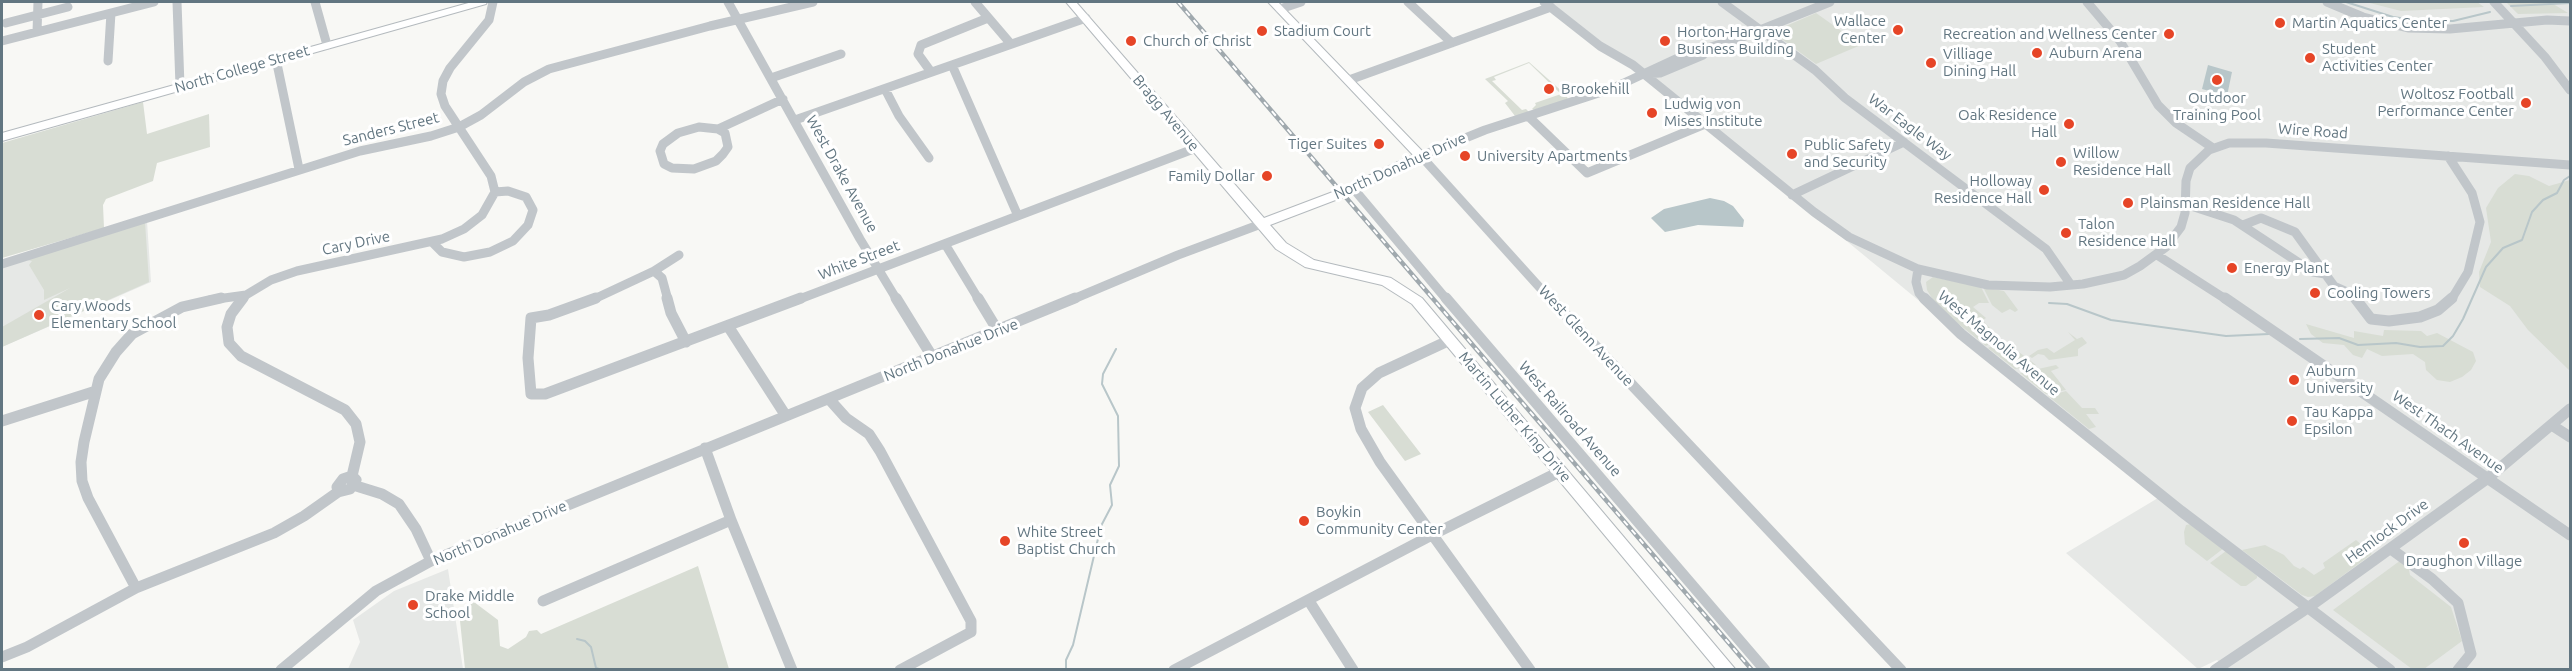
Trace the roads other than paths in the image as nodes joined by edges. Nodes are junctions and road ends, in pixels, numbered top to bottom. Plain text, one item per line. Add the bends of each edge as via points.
1 (38, 2) edge
2 (154, 2) edge
3 (177, 2) edge
4 (315, 2) edge
5 (482, 2) edge
6 (493, 2) edge
7 (728, 2) edge
8 (813, 2) edge
9 (975, 2) edge
10 (1071, 2) edge
11 (1301, 2) edge
12 (1408, 2) edge
13 (1722, 2) edge
14 (1830, 2) edge
15 (2087, 2) edge
16 (2327, 2) edge
17 (2494, 2) edge
18 (1548, 4) edge
19 (1276, 5) edge
20 (69, 7) dead end
21 (111, 12) junction
22 (1738, 14) junction
23 (38, 15) junction
24 (988, 18) junction
25 (1086, 18) junction
26 (738, 19) junction
27 (2571, 21) edge
28 (6, 23) dead end
29 (2516, 24) junction
30 (1761, 30) junction
31 (37, 32) junction
32 (1737, 40) junction
33 (2, 41) edge
34 (1010, 43) junction
35 (1452, 43) junction
36 (327, 45) junction
37 (841, 54) dead end
38 (276, 59) junction
39 (108, 61) dead end
40 (952, 64) junction
41 (931, 72) junction
42 (1644, 74) junction
43 (771, 78) junction
44 (1349, 80) junction
45 (180, 86) junction
46 (885, 89) junction
47 (2571, 90) edge
48 (783, 99) junction
49 (1528, 116) junction
50 (795, 120) junction
51 (1705, 124) junction
52 (459, 127) junction
53 (718, 129) junction
54 (2, 137) edge
55 (1904, 142) junction
56 (1196, 148) junction
57 (2213, 148) junction
58 (1421, 156) junction
59 (2448, 156) junction
60 (929, 158) dead end
61 (2571, 165) edge
62 (299, 170) junction
63 (1353, 188) junction
64 (495, 192) junction
65 (1792, 195) junction
66 (2186, 204) junction
67 (1018, 216) junction
68 (1261, 224) junction
69 (2243, 225) junction
70 (432, 242) junction
71 (945, 244) junction
72 (679, 255) dead end
73 (2157, 255) junction
74 (2, 264) edge
75 (1918, 268) junction
76 (879, 269) junction
77 (654, 270) junction
78 (2325, 273) junction
79 (2071, 285) junction
80 (246, 295) junction
81 (728, 326) junction
82 (998, 331) junction
83 (1450, 340) junction
84 (686, 342) junction
85 (933, 358) junction
86 (96, 391) junction
87 (829, 399) junction
88 (2571, 409) edge
89 (786, 416) junction
90 (2, 422) edge
91 (2553, 426) junction
92 (2571, 437) edge
93 (705, 448) junction
94 (1561, 471) junction
95 (2488, 478) junction
96 (353, 481) junction
97 (730, 520) junction
98 (1432, 535) junction
99 (2571, 536) edge
100 (2391, 549) junction
101 (431, 561) junction
102 (136, 588) junction
103 (543, 601) dead end
104 (1309, 601) junction
105 (2309, 607) junction
106 (2, 657) edge
107 (281, 669) edge
108 (792, 669) edge
109 (900, 669) edge
110 (1174, 669) edge
111 (1353, 669) edge
112 (1530, 669) edge
113 (1728, 669) edge
114 (1764, 669) edge
115 (1901, 669) edge
116 (2215, 669) edge
117 (2390, 669) edge
118 (2458, 669) edge

1 - 23 street
2 - 21 street
3 - 45 street
4 - 36 street
5 - 36 main road, North College Street
6 - 52 street via 489,20 443,81 441,94 445,106
7 - 26 street, West Drake Avenue
8 - 26 street, Sanders Street
9 - 24 street
10 - 25 main road, Bragg Avenue
11 - 19 street
12 - 35 street
13 - 22 street, War Eagle Way
14 - 30 street, North Donahue Drive
15 - 57 street via 2120,41 2158,105 2176,123
16 - 29 street via 2363,17 2408,28
17 - 29 street
18 - 35 street
18 - 42 street via 1600,46
19 - 44 main road, West Glenn Avenue
20 - 23 street
21 - 31 street
21 - 39 street
22 - 30 street, War Eagle Way
22 - 32 street via 1745,29
23 - 28 street
23 - 31 street
24 - 34 street
24 - 41 street via 921,45 918,54
25 - 34 street
25 - 56 main road, Bragg Avenue
26 - 43 street, West Drake Avenue
26 - 52 street, Sanders Street via 549,69
27 - 29 street
29 - 47 street
30 - 32 street, North Donahue Drive
30 - 55 street, War Eagle Way
31 - 33 street
32 - 42 street, North Donahue Drive via 1659,73
34 - 40 street
35 - 44 street
36 - 38 main road, North College Street
37 - 43 street
38 - 45 main road, North College Street
38 - 62 street
40 - 41 street
40 - 67 street
41 - 46 street
42 - 49 street, North Donahue Drive
42 - 51 street
43 - 48 street, West Drake Avenue
44 - 58 main road, West Glenn Avenue
45 - 54 main road, North College Street
46 - 50 street
46 - 60 street
48 - 50 street, West Drake Avenue
48 - 53 street
49 - 51 street via 1587,173
49 - 58 street, North Donahue Drive
50 - 76 street, West Drake Avenue
51 - 65 street
52 - 62 street, Sanders Street
52 - 64 street via 491,176
53 - 53 street via 699,127 678,133 663,144 660,158 672,168 682,170 716,161 728,147 725,134
55 - 65 street
55 - 79 street, War Eagle Way via 2046,249
56 - 67 street, White Street
56 - 68 main road, Bragg Avenue
57 - 59 street, Wire Road via 2254,142
57 - 66 street via 2190,168
58 - 63 main road, North Donahue Drive
58 - 115 street, West Glenn Avenue via 1592,344
59 - 61 street, Wire Road
59 - 78 street via 2472,193 2480,222 2468,272 2451,300 2420,317 2371,319 2352,294 2334,286
62 - 74 street, Sanders Street
63 - 68 main road, North Donahue Drive
63 - 114 street, West Railroad Avenue
64 - 70 street, Cary Drive via 490,204 473,222
64 - 70 street via 508,191 526,197 533,210 528,225 513,241 490,252 464,257 442,252
65 - 75 street via 1861,244
66 - 69 street
66 - 73 street via 2181,226
67 - 71 street, White Street
68 - 82 street, North Donahue Drive
68 - 83 main road, Martin Luther King Drive via 1299,259 1322,268 1372,276 1402,289
69 - 78 street via 2313,272
69 - 78 street via 2261,218 2295,232
70 - 80 street, Cary Drive via 297,271
71 - 76 street, White Street
71 - 82 street
72 - 77 street
73 - 79 street via 2124,275
73 - 95 street, West Thach Avenue via 2262,322
75 - 79 street via 1988,285
75 - 105 street, West Magnolia Avenue via 1919,293 1953,327 2181,511
76 - 81 street, White Street
76 - 85 street, West Drake Avenue
77 - 84 street via 662,278 671,313
77 - 84 street, White Street via 600,297 531,318 531,394 545,394
80 - 86 street via 191,304 132,334 116,352
80 - 96 street, Cary Drive via 231,314 228,343 241,356 345,410 357,424 360,442
81 - 84 street, White Street
81 - 89 street
82 - 85 street, North Donahue Drive
83 - 94 main road, Martin Luther King Drive
83 - 98 street via 1378,373 1362,388 1355,408 1361,429 1376,455
85 - 87 street, North Donahue Drive
86 - 90 street
86 - 102 street via 84,442 82,481
87 - 89 street, North Donahue Drive
87 - 109 street via 875,443 971,621 971,632
88 - 91 street, Hemlock Drive
89 - 93 street, North Donahue Drive
91 - 92 street
91 - 95 street, Hemlock Drive
93 - 97 street
93 - 101 street, North Donahue Drive
94 - 98 street
94 - 113 main road, Martin Luther King Drive
95 - 99 street, West Thach Avenue
95 - 100 street, Hemlock Drive
96 - 101 street via 399,504
96 - 102 street via 343,479 338,492 274,533
97 - 103 street
97 - 108 street
98 - 104 street
98 - 112 street
100 - 105 street, Hemlock Drive
100 - 118 street via 2458,603 2471,654
101 - 107 street, North Donahue Drive via 376,591
102 - 106 street
104 - 110 street
104 - 111 street
105 - 116 street, Hemlock Drive
105 - 117 street, West Magnolia Avenue

